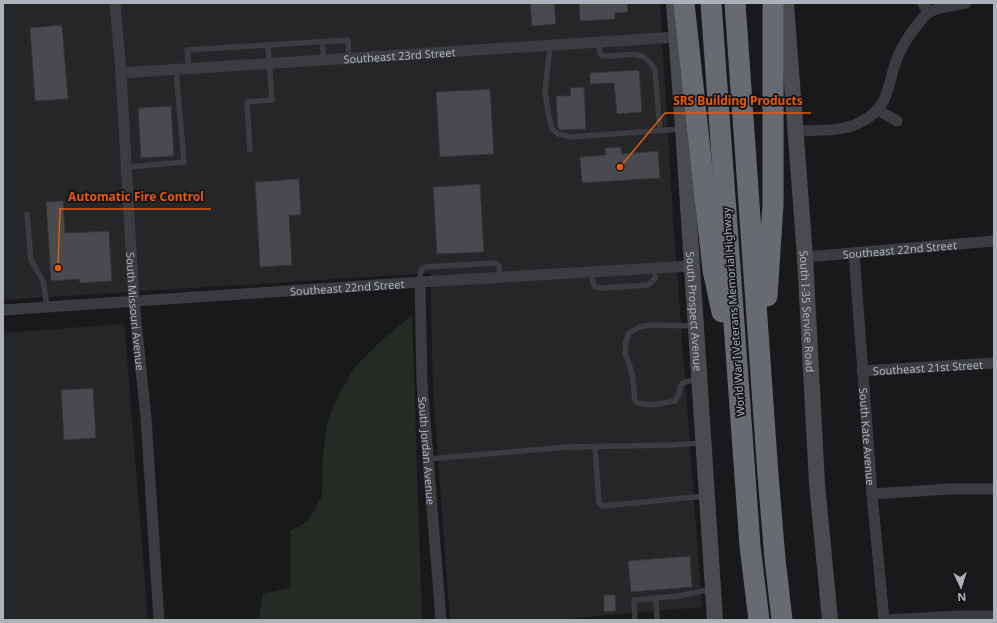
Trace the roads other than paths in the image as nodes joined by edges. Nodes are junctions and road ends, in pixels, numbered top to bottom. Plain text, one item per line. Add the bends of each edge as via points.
1 (115, 3) edge
2 (674, 3) edge
3 (684, 3) edge
4 (711, 3) edge
5 (735, 3) edge
6 (773, 3) edge
7 (786, 3) edge
8 (966, 3) edge
9 (925, 8) edge
10 (677, 38) junction
11 (322, 42) junction
12 (598, 42) junction
13 (268, 45) junction
14 (550, 46) junction
15 (349, 58) junction
16 (324, 60) junction
17 (270, 64) junction
18 (189, 69) junction
19 (176, 70) junction
20 (121, 73) junction
21 (878, 110) junction
22 (897, 122) dead end
23 (683, 128) junction
24 (660, 130) junction
25 (796, 131) junction
26 (250, 150) dead end
27 (127, 167) junction
28 (27, 214) dead end
29 (994, 241) edge
30 (854, 253) junction
31 (805, 257) junction
32 (692, 266) junction
33 (655, 268) junction
34 (592, 272) junction
35 (500, 277) junction
36 (420, 282) junction
37 (134, 302) junction
38 (47, 307) junction
39 (3, 310) edge
40 (696, 326) junction
41 (994, 363) edge
42 (862, 371) junction
43 (737, 377) junction
44 (762, 378) junction
45 (699, 380) junction
46 (704, 442) junction
47 (595, 446) junction
48 (428, 459) junction
49 (994, 489) edge
50 (872, 494) junction
51 (707, 496) junction
52 (713, 589) junction
53 (656, 598) junction
54 (994, 616) edge
55 (159, 620) edge
56 (441, 620) edge
57 (635, 620) edge
58 (657, 620) edge
59 (715, 620) edge
60 (759, 620) edge
61 (782, 620) edge
62 (830, 620) edge
63 (885, 620) edge

1 - 20 street, South Missouri Avenue
2 - 10 main road, South Prospect Avenue
3 - 43 highway via 713,270
4 - 43 highway, World War I Veterans Memorial Highway
5 - 44 highway
6 - 44 highway via 772,205
7 - 25 main road, South I-35 Service Road
8 - 9 street
9 - 21 street via 902,48 886,98
10 - 12 street, Southeast 23rd Street
10 - 23 main road, South Prospect Avenue
11 - 13 lane
11 - 15 lane via 348,40
11 - 16 lane
12 - 14 street, Southeast 23rd Street
12 - 24 lane via 603,56 637,55 646,58 652,64 655,71
13 - 17 lane
13 - 18 lane via 187,50
14 - 15 street, Southeast 23rd Street
14 - 24 lane via 546,90 548,113 552,129 558,134 571,137
15 - 16 street, Southeast 23rd Street
16 - 17 street, Southeast 23rd Street
17 - 18 street, Southeast 23rd Street
17 - 26 lane via 272,100 247,102
18 - 19 street, Southeast 23rd Street
19 - 20 street, Southeast 23rd Street
19 - 27 lane via 184,162
20 - 27 street, South Missouri Avenue
21 - 22 street
21 - 25 street via 858,124 842,129
23 - 24 lane
23 - 32 main road, South Prospect Avenue
25 - 31 main road, South I-35 Service Road
27 - 37 street, South Missouri Avenue
28 - 38 lane via 31,260 43,281
29 - 30 street, Southeast 22nd Street
30 - 31 street, Southeast 22nd Street
30 - 42 street, South Kate Avenue
31 - 62 main road, South I-35 Service Road via 817,484
32 - 33 street, Southeast 22nd Street
32 - 40 main road, South Prospect Avenue
33 - 34 street, Southeast 22nd Street
33 - 34 lane via 654,282 640,286 594,287
34 - 35 street, Southeast 22nd Street
35 - 36 street, Southeast 22nd Street
35 - 36 lane via 499,266 495,263 425,267 420,272
36 - 37 street, Southeast 22nd Street
36 - 48 street, South Jordan Avenue via 422,376
37 - 38 street, Southeast 22nd Street
37 - 55 street, South Missouri Avenue via 146,418
38 - 39 street, Southeast 22nd Street
40 - 45 main road, South Prospect Avenue
40 - 45 lane via 639,327 629,333 625,353 632,373 635,401 638,403 675,401 682,383
41 - 42 street, Southeast 21st Street
42 - 50 street, South Kate Avenue
43 - 60 highway, World War I Veterans Memorial Highway via 750,546
44 - 61 highway
45 - 46 main road, South Prospect Avenue
46 - 47 lane
46 - 51 main road, South Prospect Avenue
47 - 48 lane
47 - 51 lane via 599,502 603,506
48 - 56 street, South Jordan Avenue
49 - 50 street
50 - 63 street, South Kate Avenue
51 - 52 main road, South Prospect Avenue
52 - 53 lane
52 - 59 main road, South Prospect Avenue
53 - 57 lane via 634,600
53 - 58 lane
54 - 63 street

